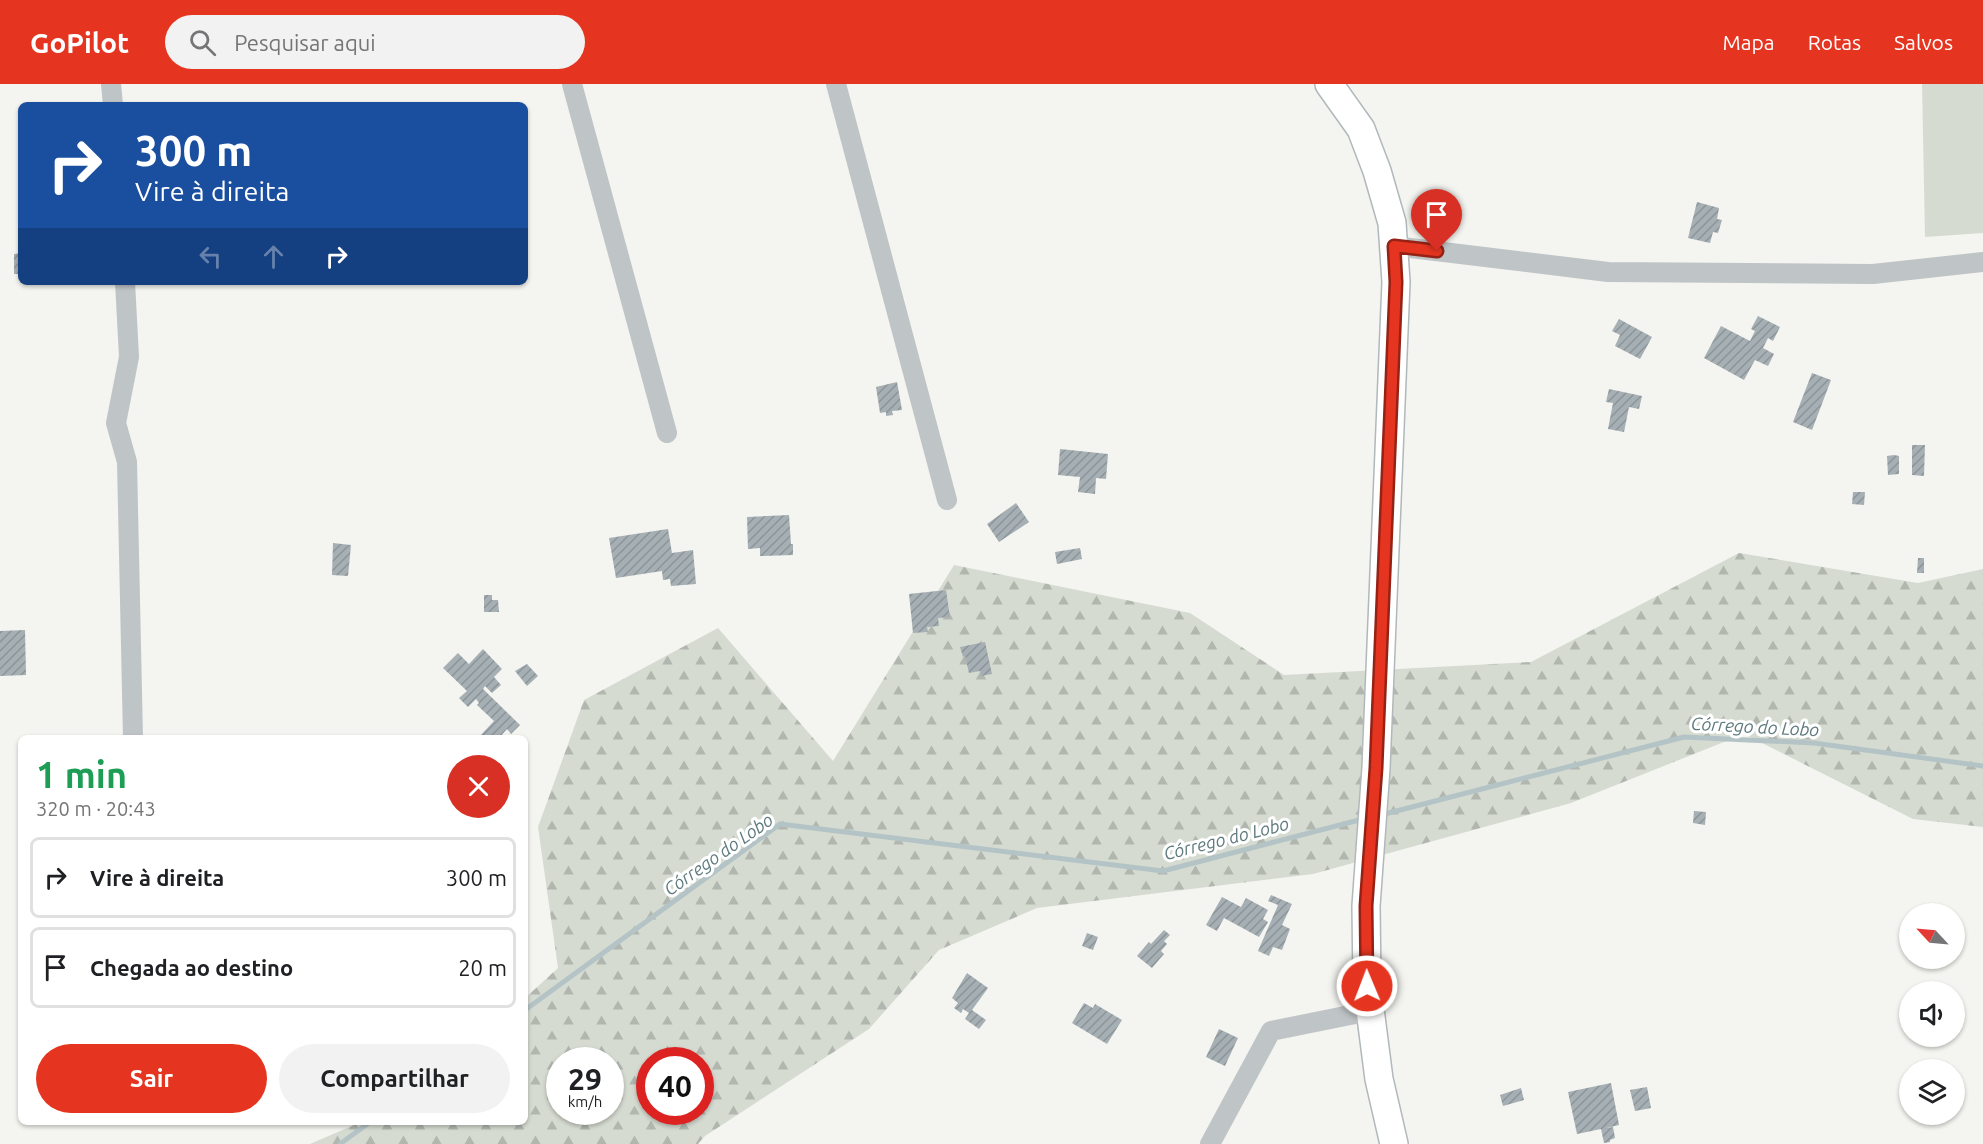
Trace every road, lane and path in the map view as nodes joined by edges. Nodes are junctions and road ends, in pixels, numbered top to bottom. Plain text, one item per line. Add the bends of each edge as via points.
1 (111, 84) edge
2 (572, 84) edge
3 (836, 84) edge
4 (1329, 84) edge
5 (113, 102) edge
6 (1394, 246) junction
7 (1983, 262) edge
8 (125, 285) edge
9 (666, 433) dead end
10 (947, 500) dead end
11 (133, 735) edge
12 (1370, 1011) junction
13 (1210, 1144) edge
14 (1394, 1144) edge

1 - 5 street
2 - 9 street
3 - 10 street
4 - 6 street via 1361,129 1392,223
6 - 7 street via 1608,272 1873,274
6 - 12 street via 1396,282 1377,744 1366,906
8 - 11 street via 129,357 116,423 127,462
12 - 13 street via 1270,1031
12 - 14 street via 1379,1079

